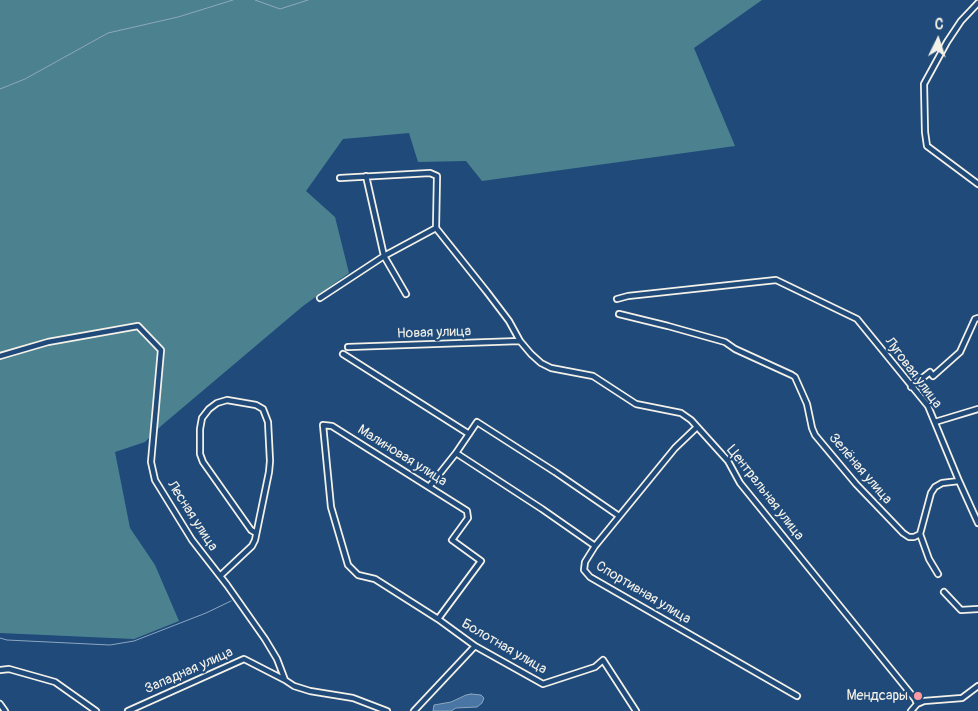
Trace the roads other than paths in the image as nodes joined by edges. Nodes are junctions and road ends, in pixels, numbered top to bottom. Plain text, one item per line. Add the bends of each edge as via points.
1 (978, 3) edge
2 (366, 176) junction
3 (340, 178) dead end
4 (978, 184) edge
5 (436, 228) junction
6 (384, 256) junction
7 (406, 294) dead end
8 (320, 298) dead end
9 (617, 299) dead end
10 (619, 314) dead end
11 (978, 318) edge
12 (520, 341) junction
13 (348, 347) dead end
14 (343, 354) dead end
15 (0, 356) edge
16 (911, 387) junction
17 (978, 409) edge
18 (935, 422) junction
19 (697, 427) junction
20 (469, 434) junction
21 (456, 454) junction
22 (958, 481) junction
23 (429, 487) junction
24 (619, 516) junction
25 (978, 522) edge
26 (256, 533) junction
27 (920, 534) junction
28 (595, 546) junction
29 (348, 565) joint
30 (938, 574) dead end
31 (220, 576) junction
32 (944, 592) dead end
33 (978, 610) edge
34 (438, 619) junction
35 (475, 646) junction
36 (0, 670) edge
37 (285, 680) junction
38 (978, 686) edge
39 (797, 696) dead end
40 (916, 701) junction
41 (0, 704) edge
42 (130, 710) edge
43 (5, 711) edge
44 (96, 711) edge
45 (387, 711) edge
46 (414, 711) edge
47 (636, 711) edge
48 (911, 711) edge

1 - 4 street via 947,42 924,84 924,132 927,146
2 - 3 street
2 - 5 street via 437,176
2 - 6 street
5 - 6 street
5 - 12 street via 509,321
6 - 7 street
6 - 8 street
9 - 16 street, Луговая улица via 776,280 857,319
10 - 27 street, Зелёная улица via 725,342 735,350 792,374 807,404 813,432 820,442 903,533 909,537
11 - 16 street via 960,352 933,376 930,372
12 - 13 street, Новая улица
12 - 19 street, Центральная улица via 541,363 551,368 593,376 636,404 681,413
14 - 20 street
15 - 31 street, Лесная улица via 48,342 138,326 161,350 151,462 155,480 192,540
16 - 18 street, Луговая улица via 928,406
17 - 18 street
18 - 22 street, Луговая улица
19 - 24 street, Спортивная улица via 675,448
19 - 40 street, Центральная улица via 728,461 740,483
20 - 21 street
20 - 24 street via 477,422
21 - 23 street
21 - 28 street
22 - 25 street, Луговая улица
22 - 27 street via 942,484 931,493
23 - 29 street, Малиновая улица via 332,426 323,425 331,506
23 - 34 street, Малиновая улица via 467,511 468,518 452,540 481,562
24 - 28 street, Спортивная улица
26 - 26 street via 270,461 266,415 256,405 227,400 217,403 202,418 200,454
26 - 31 street via 249,551
27 - 30 street
28 - 39 street, Спортивная улица via 584,567 590,577
29 - 34 street, Болотная улица via 358,575 375,579
31 - 37 street, Лесная улица via 265,639
32 - 33 street via 961,610
34 - 35 street, Болотная улица
35 - 46 street
35 - 47 street, Болотная улица via 543,684 595,667 603,660
36 - 44 street via 9,669 55,682
37 - 42 street, Западная улица via 244,659
37 - 45 street via 310,691 353,698
38 - 40 street via 962,698
40 - 48 street
41 - 43 street

